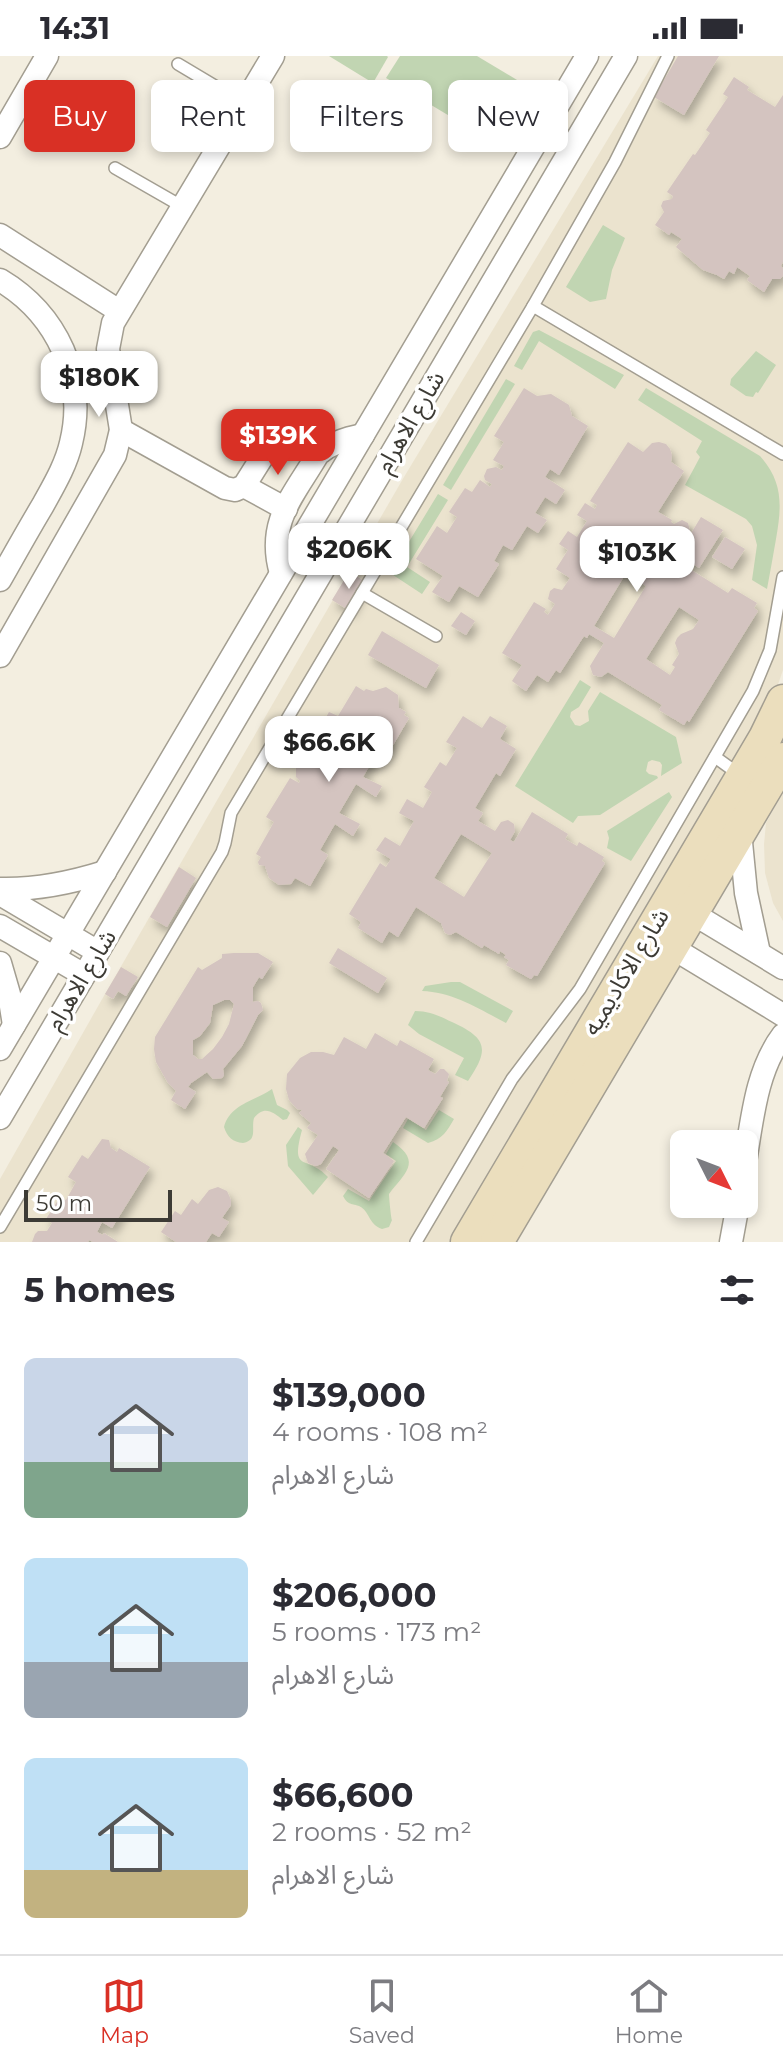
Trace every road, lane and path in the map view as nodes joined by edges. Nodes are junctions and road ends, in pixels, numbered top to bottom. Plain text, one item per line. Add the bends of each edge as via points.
1 (47, 56) edge
2 (273, 56) edge
3 (587, 56) edge
4 (626, 56) edge
5 (668, 56) edge
6 (178, 64) dead end
7 (205, 80) edge
8 (259, 80) edge
9 (0, 137) edge
10 (216, 152) edge
11 (115, 168) dead end
12 (183, 207) junction
13 (0, 235) edge
14 (0, 280) edge
15 (533, 306) junction
16 (119, 311) junction
17 (283, 424) dead end
18 (121, 430) junction
19 (363, 435) junction
20 (783, 454) edge
21 (244, 486) junction
22 (286, 509) junction
23 (281, 573) junction
24 (783, 577) edge
25 (0, 580) edge
26 (362, 593) junction
27 (436, 636) dead end
28 (0, 656) edge
29 (783, 701) edge
30 (715, 757) junction
31 (783, 759) edge
32 (742, 776) junction
33 (740, 832) junction
34 (105, 872) junction
35 (0, 892) edge
36 (692, 913) junction
37 (0, 926) edge
38 (68, 935) junction
39 (671, 947) junction
40 (98, 952) junction
41 (759, 953) junction
42 (54, 958) junction
43 (0, 963) edge
44 (783, 968) edge
45 (84, 975) junction
46 (783, 1015) edge
47 (14, 1025) junction
48 (783, 1035) edge
49 (0, 1049) edge
50 (582, 1073) junction
51 (0, 1118) edge
52 (751, 1130) edge
53 (735, 1218) edge
54 (0, 1227) edge
55 (416, 1242) edge
56 (467, 1242) edge
57 (497, 1242) edge
58 (731, 1242) edge

1 - 9 street
2 - 8 street
3 - 19 street, شارع الاهرام
4 - 40 street, شارع الاهرام
5 - 15 lane
6 - 7 lane
10 - 12 street
11 - 12 lane
12 - 16 street
13 - 16 street
14 - 25 street via 31,302 51,326 70,368 76,414 60,474
15 - 20 lane
15 - 26 lane
16 - 18 street via 108,349
17 - 21 street
18 - 21 street via 225,488
18 - 28 street via 109,467
19 - 22 street via 325,447
19 - 23 street, شارع الاهرام
21 - 22 street
22 - 23 street via 276,533
23 - 34 street, شارع الاهرام
24 - 30 lane via 765,665
26 - 27 lane
26 - 54 lane via 231,813 222,852
29 - 32 street, شارع الاكاديميه
30 - 32 lane
30 - 55 lane via 580,989 512,1079
31 - 33 street, شارع الاكاديميه
32 - 50 street, شارع الاكاديميه
33 - 36 street, شارع الاكاديميه
33 - 41 street
34 - 35 street via 48,887
34 - 38 street, شارع الاهرام
35 - 38 street
36 - 39 street, شارع الاكاديميه
36 - 41 street
37 - 42 street
38 - 40 street
38 - 42 street, شارع الاهرام
39 - 46 street
39 - 50 street, شارع الاكاديميه
40 - 45 street, شارع الاهرام
41 - 44 street
42 - 45 street
42 - 47 street, شارع الاهرام
43 - 47 street
45 - 51 street, شارع الاهرام
47 - 49 street, شارع الاهرام
48 - 52 street via 765,1064
50 - 56 street, شارع الاكاديميه
50 - 57 street, شارع الاكاديميه
53 - 58 street

